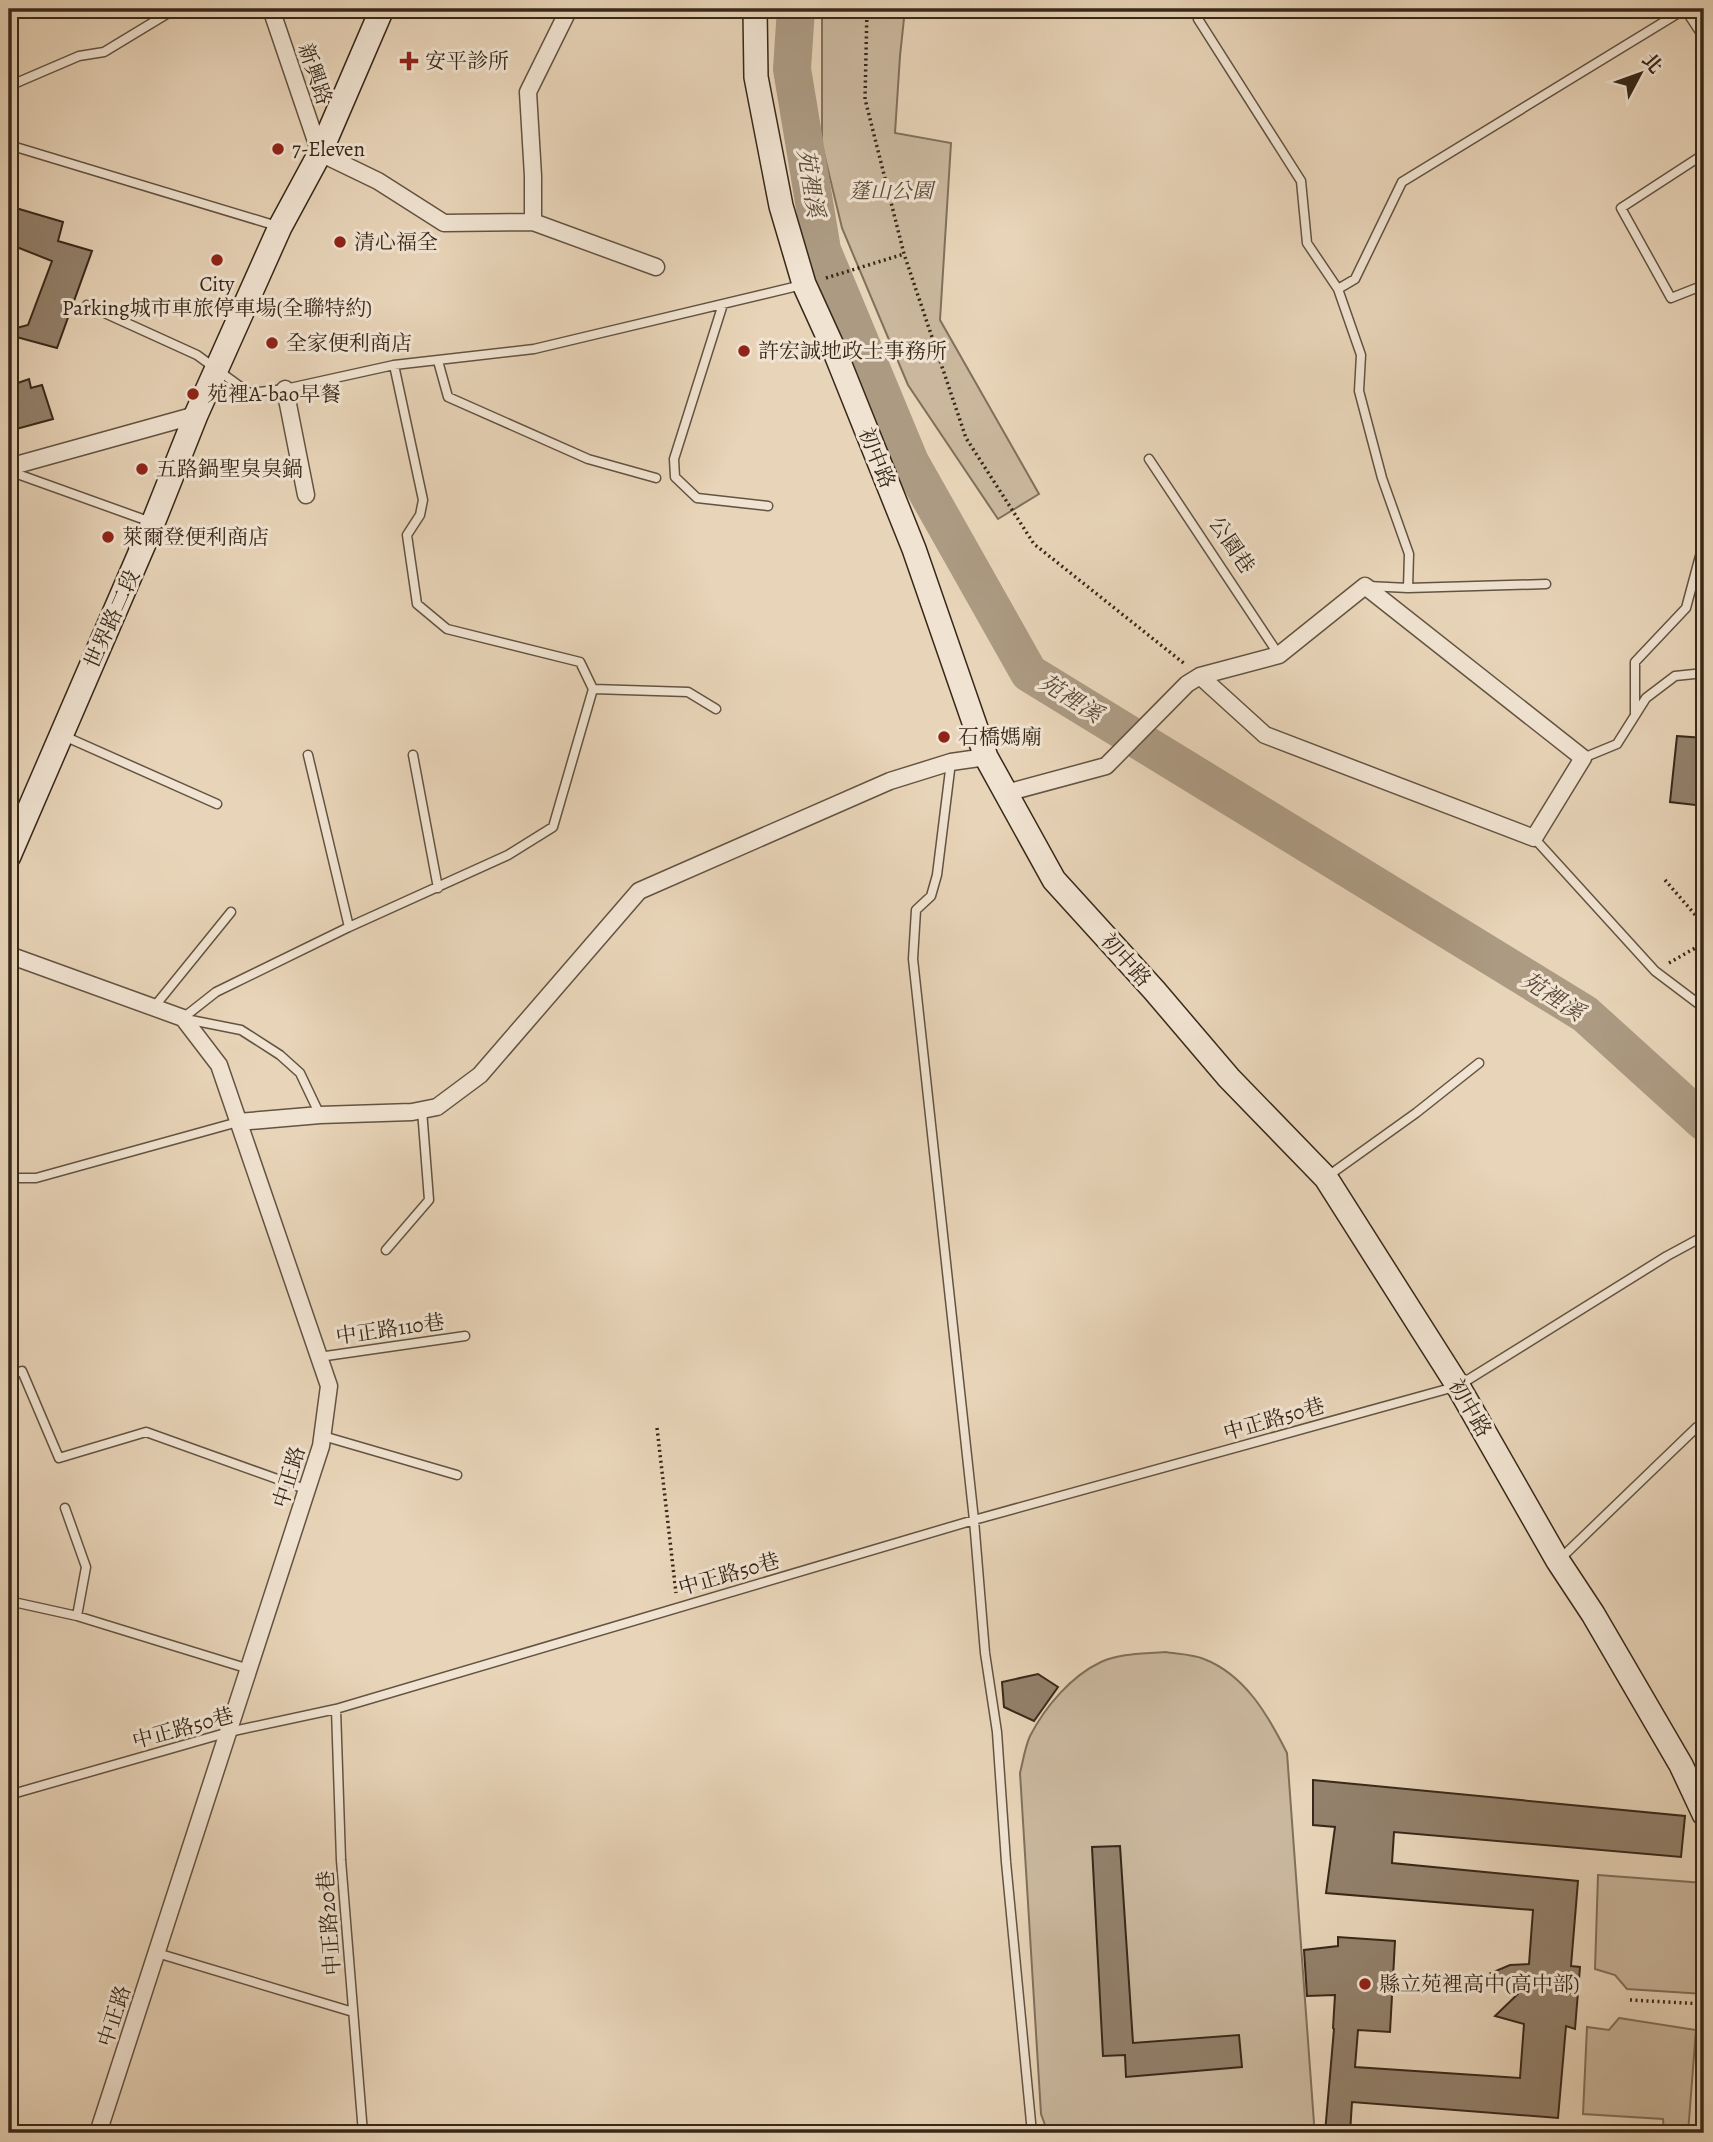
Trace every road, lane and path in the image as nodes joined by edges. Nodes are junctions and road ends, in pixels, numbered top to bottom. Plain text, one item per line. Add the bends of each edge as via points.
1 (175, 9) edge
2 (271, 9) edge
3 (382, 9) edge
4 (569, 9) edge
5 (755, 9) edge
6 (867, 9) edge
7 (1202, 9) edge
8 (1685, 9) edge
9 (1704, 38) edge
10 (9, 86) edge
11 (9, 145) edge
12 (320, 153) junction
13 (1704, 154) edge
14 (533, 222) junction
15 (280, 227) junction
16 (904, 254) junction
17 (656, 267) dead end
18 (804, 285) junction
19 (1704, 285) edge
20 (1338, 289) junction
21 (723, 304) junction
22 (87, 305) dead end
23 (439, 360) junction
24 (394, 365) junction
25 (218, 370) junction
26 (285, 389) junction
27 (196, 415) junction
28 (1149, 459) dead end
29 (9, 469) edge
30 (656, 478) dead end
31 (306, 495) dead end
32 (768, 506) dead end
33 (153, 523) junction
34 (1700, 556) dead end
35 (1546, 584) dead end
36 (1365, 586) junction
37 (1408, 588) junction
38 (1279, 655) junction
39 (1704, 673) edge
40 (1193, 680) junction
41 (593, 689) junction
42 (716, 709) dead end
43 (1635, 715) junction
44 (61, 735) junction
45 (308, 755) dead end
46 (413, 755) dead end
47 (986, 757) junction
48 (1583, 758) junction
49 (951, 762) junction
50 (1006, 793) junction
51 (217, 804) dead end
52 (1534, 838) junction
53 (11, 844) edge
54 (1665, 880) dead end
55 (438, 888) junction
56 (230, 912) dead end
57 (1704, 925) edge
58 (349, 927) junction
59 (1704, 943) edge
60 (9, 955) edge
61 (1655, 971) junction
62 (154, 1007) junction
63 (1704, 1008) edge
64 (183, 1018) junction
65 (1479, 1063) dead end
66 (422, 1110) junction
67 (320, 1115) junction
68 (238, 1122) junction
69 (9, 1178) edge
70 (1326, 1178) junction
71 (1704, 1236) edge
72 (386, 1250) dead end
73 (465, 1336) dead end
74 (319, 1357) junction
75 (9, 1375) edge
76 (1458, 1386) junction
77 (1697, 1427) dead end
78 (657, 1428) dead end
79 (323, 1436) junction
80 (457, 1475) dead end
81 (308, 1490) junction
82 (65, 1508) dead end
83 (974, 1520) junction
84 (1558, 1561) junction
85 (9, 1601) edge
86 (677, 1608) junction
87 (77, 1616) junction
88 (249, 1669) junction
89 (336, 1709) junction
90 (229, 1732) junction
91 (9, 1795) edge
92 (1704, 1814) edge
93 (157, 1953) junction
94 (1630, 2000) dead end
95 (1704, 2004) edge
96 (353, 2012) junction
97 (98, 2133) edge
98 (363, 2133) edge
99 (1032, 2133) edge

1 - 10 lane via 104,52 79,56
2 - 12 street, 新興路
3 - 12 street, 世界路二段
4 - 14 street via 528,92
5 - 18 street, 初中路 via 756,77 781,206
6 - 16 path via 865,99
7 - 20 lane via 1198,19 1301,181 1307,243
8 - 9 lane
8 - 20 lane via 1402,182 1355,279
11 - 15 lane
12 - 14 street via 379,181 444,223
12 - 15 street, 世界路二段
13 - 19 lane via 1621,208 1671,298
14 - 17 street
15 - 25 street, 世界路二段
16 - 18 path
16 - 40 path via 966,438 1034,544
18 - 21 lane
18 - 47 street, 初中路 via 914,549
20 - 37 lane via 1361,355 1359,391 1382,478 1409,554
21 - 23 lane via 534,349
21 - 32 lane via 674,459 675,477 697,498
22 - 25 lane via 197,355
23 - 24 lane
23 - 30 lane via 448,397 588,459
24 - 26 lane
24 - 41 lane via 423,500 420,515 407,535 417,604 447,629 580,662
25 - 26 lane via 248,393
25 - 27 street, 世界路二段
26 - 31 street
27 - 29 street
27 - 33 street, 世界路二段
28 - 38 lane, 公園巷
29 - 33 lane
33 - 44 street, 世界路二段
34 - 43 lane via 1686,608 1635,662
35 - 37 lane
36 - 37 lane
36 - 38 street
36 - 48 street
38 - 40 street
39 - 43 lane via 1675,676 1646,698
40 - 50 street via 1106,766
40 - 52 street via 1265,735
41 - 42 lane via 688,692
41 - 55 lane via 553,827 508,855
43 - 48 lane via 1617,744
44 - 51 lane
44 - 53 street, 世界路二段
45 - 58 lane
46 - 55 lane
47 - 49 street
47 - 50 street, 初中路
48 - 52 street
49 - 66 street via 890,780 639,891 480,1075 437,1107
49 - 83 lane via 937,875 931,896 916,910 913,958
50 - 70 street, 初中路 via 1054,880 1228,1078
52 - 61 lane
54 - 57 path
55 - 58 lane
56 - 62 lane
58 - 64 lane via 216,992
59 - 61 path
60 - 62 street
61 - 63 lane
62 - 64 street
64 - 67 lane via 241,1030 280,1055 300,1073
64 - 68 street, 中正路 via 219,1065
65 - 70 lane
66 - 67 street
66 - 72 lane via 429,1200
67 - 68 street
68 - 69 lane via 36,1178
68 - 74 street, 中正路
70 - 76 street, 初中路
71 - 76 lane, 中正路50巷
73 - 74 lane, 中正路110巷
74 - 79 street, 中正路 via 329,1386
75 - 81 lane via 22,1371 59,1458 146,1432
76 - 83 lane, 中正路50巷
76 - 84 street, 初中路
77 - 84 lane
78 - 86 path
79 - 80 lane
79 - 81 street, 中正路
81 - 88 street, 中正路
82 - 87 lane via 86,1567
83 - 86 lane, 中正路50巷
83 - 99 lane
84 - 92 street, 初中路 via 1681,1765
85 - 87 lane
86 - 89 lane, 中正路50巷
87 - 88 lane
88 - 90 street, 中正路
89 - 90 lane, 中正路50巷
89 - 96 lane, 中正路20巷
90 - 91 lane, 中正路50巷
90 - 93 street, 中正路
93 - 96 lane
93 - 97 street, 中正路
94 - 95 path
96 - 98 lane, 中正路20巷

